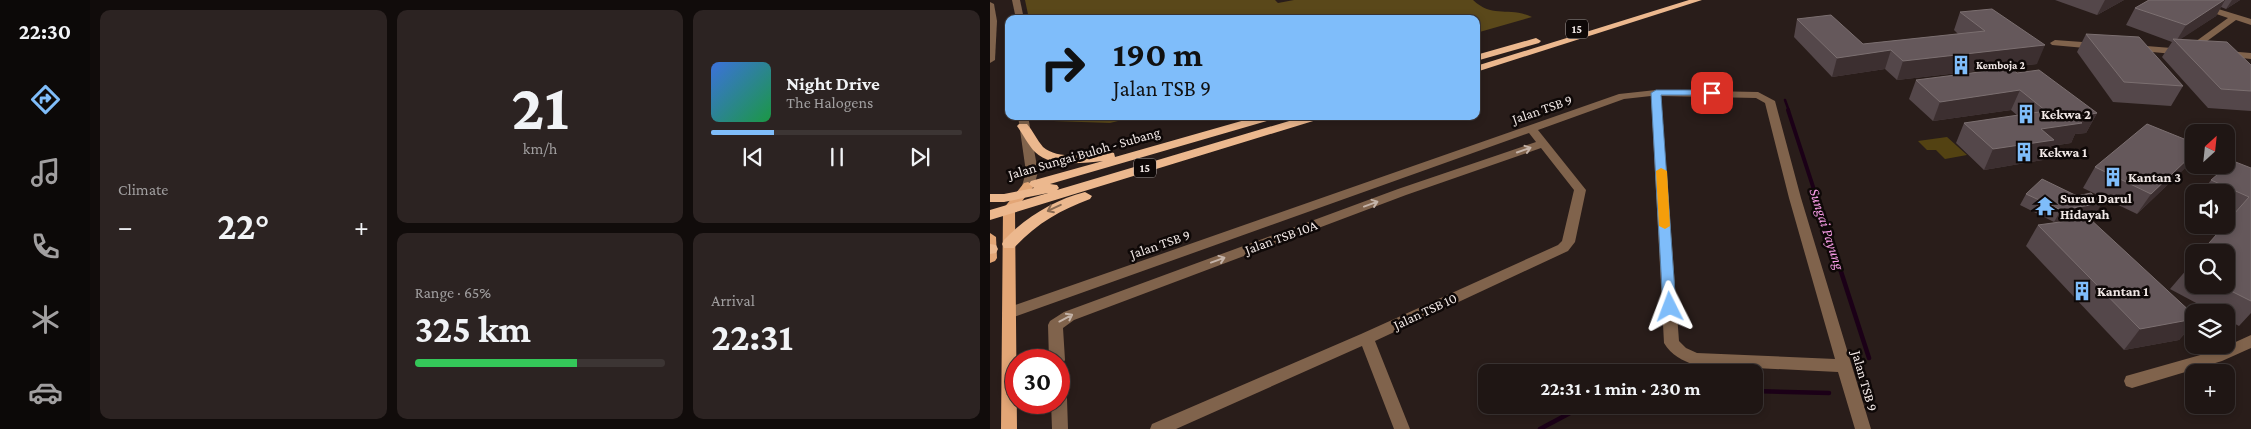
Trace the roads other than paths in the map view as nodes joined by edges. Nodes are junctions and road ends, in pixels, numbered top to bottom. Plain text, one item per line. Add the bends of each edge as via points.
1 (1016, 0) edge
2 (1678, 0) edge
3 (1698, 0) edge
4 (2180, 0) edge
5 (990, 4) edge
6 (1019, 15) edge
7 (2234, 17) junction
8 (2251, 22) edge
9 (2055, 43) dead end
10 (1547, 47) junction
11 (2205, 53) junction
12 (2251, 56) edge
13 (1480, 57) edge
14 (990, 60) edge
15 (1480, 64) edge
16 (1480, 68) edge
17 (1656, 93) junction
18 (1259, 120) edge
19 (1282, 120) edge
20 (1305, 120) edge
21 (1023, 121) edge
22 (1281, 127) junction
23 (1531, 128) junction
24 (1544, 143) junction
25 (1170, 146) junction
26 (1025, 190) junction
27 (990, 197) edge
28 (990, 208) edge
29 (1009, 209) junction
30 (990, 215) edge
31 (1009, 244) junction
32 (1009, 313) junction
33 (1366, 338) junction
34 (2251, 341) edge
35 (1056, 349) edge
36 (1845, 366) junction
37 (2132, 381) dead end
38 (1060, 414) edge
39 (1009, 429) edge
40 (1060, 429) edge
41 (1158, 429) edge
42 (1402, 429) edge
43 (1863, 429) edge

1 - 6 street
2 - 13 highway, 15
3 - 10 highway, 15
4 - 7 street
5 - 14 street via 993,21
7 - 8 street
7 - 11 street via 2198,44
9 - 11 street
10 - 15 highway
10 - 16 highway, 15
11 - 12 street
17 - 23 street, Jalan TSB 9 via 1624,96
17 - 36 street, Jalan TSB 9 via 1758,94 1770,101
17 - 36 street via 1672,343 1695,359
18 - 25 highway, Jalan Sungai Buloh - Subang / 15
19 - 26 highway via 1050,189
20 - 22 highway, 15
21 - 25 highway via 1041,152 1052,156 1104,157
21 - 26 street via 1032,172
22 - 29 highway, 15
22 -> 31 highway via 1266,136 1072,200 1023,228
23 - 24 street, Jalan TSB 10
23 - 32 street, Jalan TSB 9
24 - 33 street, Jalan TSB 10 via 1580,190 1564,248
35 -> 24 street, Jalan TSB 10A via 1055,325 1069,316 1402,192
25 - 26 highway, Jalan Sungai Buloh - Subang / 15
26 - 27 highway
26 - 29 main road
28 - 29 highway
29 - 30 highway, 15
29 - 31 main road
31 - 32 main road
32 - 39 main road
33 - 41 street, Jalan TSB 10
33 - 42 street
34 - 37 street via 2222,355
36 - 43 street, Jalan TSB 9
38 - 40 street

